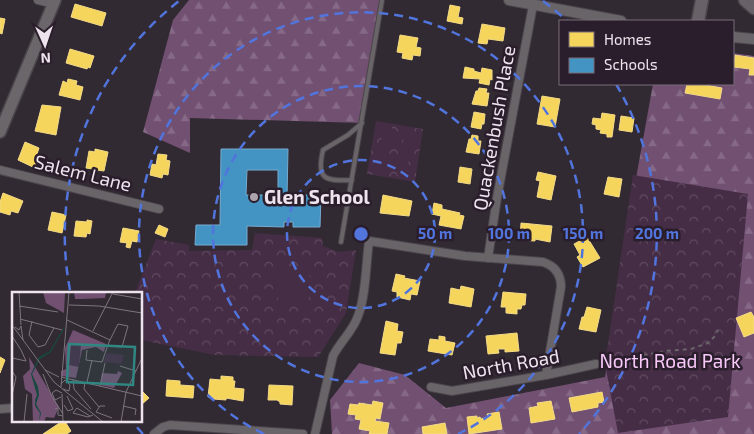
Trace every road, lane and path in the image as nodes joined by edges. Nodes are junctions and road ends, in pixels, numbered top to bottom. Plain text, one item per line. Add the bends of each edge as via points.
1 (38, 0) edge
2 (382, 0) edge
3 (509, 0) edge
4 (702, 0) edge
5 (745, 0) edge
6 (54, 2) edge
7 (552, 4) edge
8 (533, 5) junction
9 (754, 8) edge
10 (617, 20) edge
11 (698, 20) edge
12 (734, 37) edge
13 (754, 39) edge
14 (362, 123) junction
15 (0, 132) edge
16 (0, 170) edge
17 (352, 180) junction
18 (159, 208) dead end
19 (342, 242) dead end
20 (488, 258) junction
21 (718, 330) dead end
22 (596, 364) joint
23 (546, 375) junction
24 (431, 387) dead end
25 (154, 434) edge
26 (303, 434) edge
27 (315, 434) edge

1 - 6 street
2 - 14 lane
3 - 8 street
4 - 11 highway
5 - 9 highway
6 - 15 main road
7 - 8 street
7 - 10 street
8 - 20 street, Quackenbush Place
12 - 13 street
14 - 17 lane
14 - 17 lane via 323,150 320,160 320,171 325,178 335,182
16 - 18 street, Salem Lane
17 - 19 lane
20 - 23 street via 543,262 550,264 559,275 561,287
20 - 27 street via 369,241 360,311 354,326 333,356
21 - 22 path via 708,343 692,349
22 - 23 street, North Road
23 - 24 street, North Road via 452,391
25 - 26 street via 170,426

